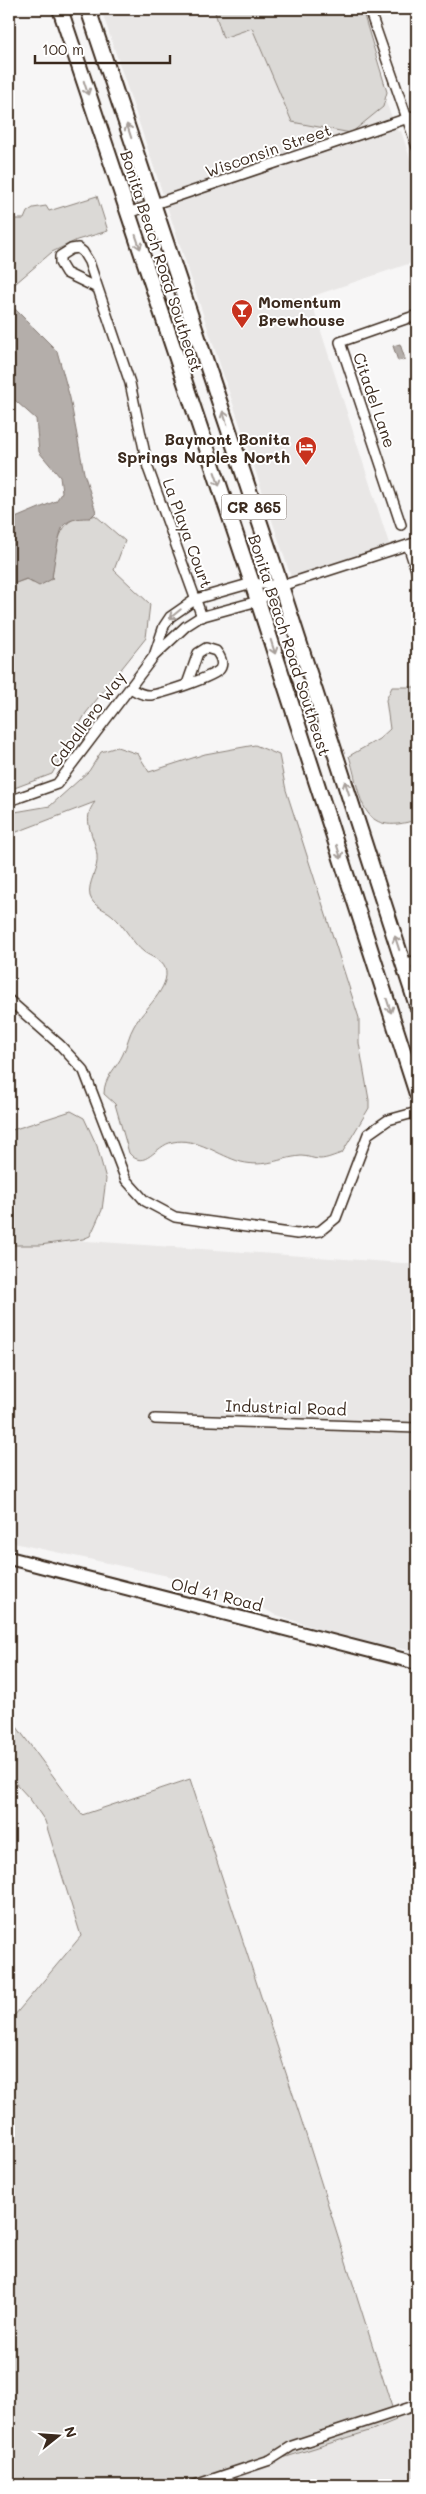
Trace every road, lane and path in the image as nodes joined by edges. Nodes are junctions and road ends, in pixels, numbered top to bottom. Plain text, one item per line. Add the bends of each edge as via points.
1 (60, 9) edge
2 (88, 9) edge
3 (369, 9) edge
4 (417, 115) edge
5 (407, 119) junction
6 (417, 147) edge
7 (153, 204) junction
8 (128, 213) junction
9 (97, 288) junction
10 (417, 315) edge
11 (401, 524) dead end
12 (413, 543) edge
13 (417, 573) edge
14 (252, 583) junction
15 (281, 586) junction
16 (196, 599) junction
17 (258, 601) junction
18 (202, 616) junction
19 (154, 656) junction
20 (186, 684) junction
21 (130, 688) junction
22 (9, 802) edge
23 (411, 962) edge
24 (9, 1000) edge
25 (417, 1006) edge
26 (417, 1094) edge
27 (417, 1112) edge
28 (155, 1419) dead end
29 (417, 1428) edge
30 (9, 1558) edge
31 (417, 1663) edge
32 (417, 2405) edge
33 (195, 2485) edge

1 -> 8 main road, Bonita Beach Road Southeast / CR 865
7 -> 2 main road, Bonita Beach Road Southeast / CR 865
3 - 5 street
4 - 5 street, Wisconsin Street
5 - 6 street
5 - 7 street, Wisconsin Street
7 - 8 street, Wisconsin Street
15 -> 7 main road, Bonita Beach Road Southeast / CR 865
8 -> 14 main road, Bonita Beach Road Southeast / CR 865
9 - 9 street, La Playa Court via 83,252 78,248 71,249 60,256 62,269
9 - 16 street, La Playa Court via 130,383 143,451
10 - 11 street, Citadel Lane via 340,342
12 - 13 street
12 - 15 street
14 - 15 street, Caballero Way
14 - 16 street, Caballero Way
14 - 17 main road, Bonita Beach Road Southeast / CR 865
15 - 17 street, Caballero Way
23 -> 15 main road, Bonita Beach Road Southeast / CR 865
16 - 18 street, La Playa Court
16 -> 19 street, Caballero Way via 170,617 160,634
17 - 18 street, Caballero Way
17 -> 26 main road, Bonita Beach Road Southeast / CR 865
18 - 19 street, Caballero Way via 186,626
19 - 21 street, Caballero Way
20 - 20 street via 215,674 220,669 222,663 216,651 206,648 198,653
20 - 21 street via 146,696
21 - 22 street, Caballero Way via 57,784
23 - 25 main road, Bonita Beach Road Southeast / CR 865
24 - 27 street via 84,1071 126,1180 145,1201 175,1217 297,1234 320,1231 336,1218 368,1134 388,1120
28 - 29 street, Industrial Road
30 - 31 street, Old 41 Road
32 - 33 street via 292,2446 270,2460

